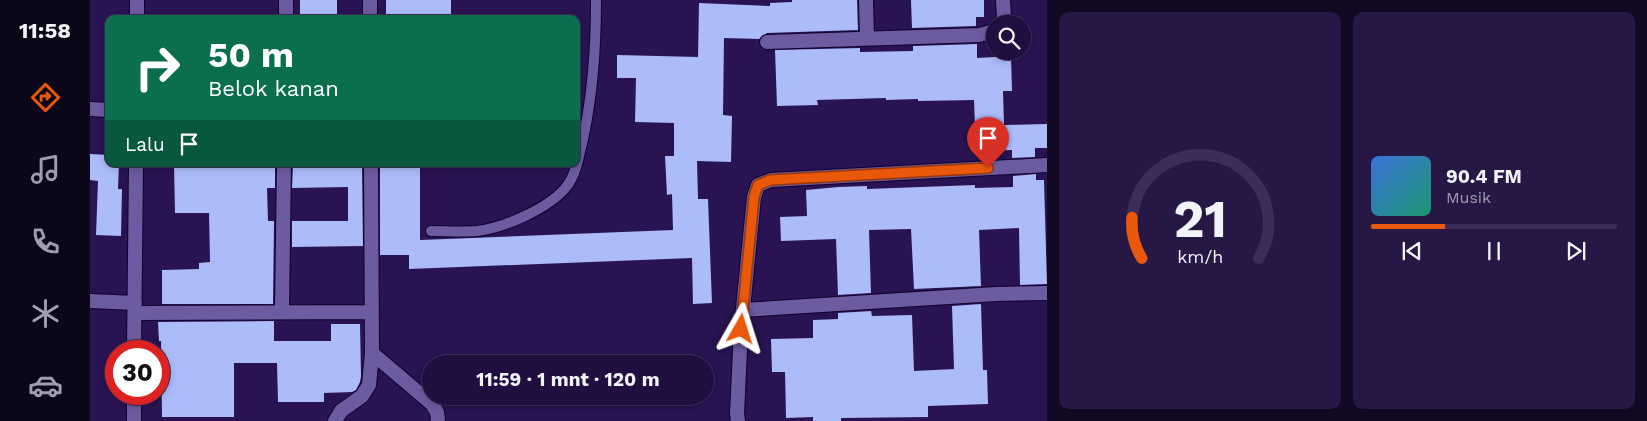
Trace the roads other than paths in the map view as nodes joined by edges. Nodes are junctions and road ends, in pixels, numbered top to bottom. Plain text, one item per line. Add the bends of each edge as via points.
1 (137, 0) edge
2 (286, 0) edge
3 (370, 0) edge
4 (596, 0) edge
5 (866, 0) edge
6 (1003, 0) edge
7 (137, 15) edge
8 (286, 15) edge
9 (370, 15) edge
10 (1004, 15) edge
11 (986, 33) edge
12 (867, 38) junction
13 (767, 42) dead end
14 (90, 109) edge
15 (105, 110) edge
16 (580, 150) edge
17 (1047, 165) edge
18 (136, 167) edge
19 (284, 167) edge
20 (371, 167) edge
21 (576, 167) edge
22 (431, 231) dead end
23 (1047, 293) edge
24 (90, 301) edge
25 (135, 308) junction
26 (744, 310) junction
27 (282, 312) junction
28 (372, 312) junction
29 (134, 340) edge
30 (372, 352) junction
31 (134, 405) edge
32 (134, 421) edge
33 (335, 421) edge
34 (438, 421) edge
35 (738, 421) edge

1 - 7 street
2 - 8 street
3 - 9 street
4 - 16 lane via 594,67
5 - 12 street
6 - 10 street
11 - 12 street
12 - 13 street
14 - 15 street
17 - 26 street via 764,182 758,185 754,197
18 - 25 street
19 - 27 street
20 - 28 street
21 - 22 lane via 566,187 533,212 477,231
23 - 26 street
24 - 25 street
25 - 27 street
25 - 29 street
26 - 35 street
27 - 28 street
28 - 30 street
30 - 33 street via 369,385 362,396 341,411
30 - 34 street via 432,404
31 - 32 street

